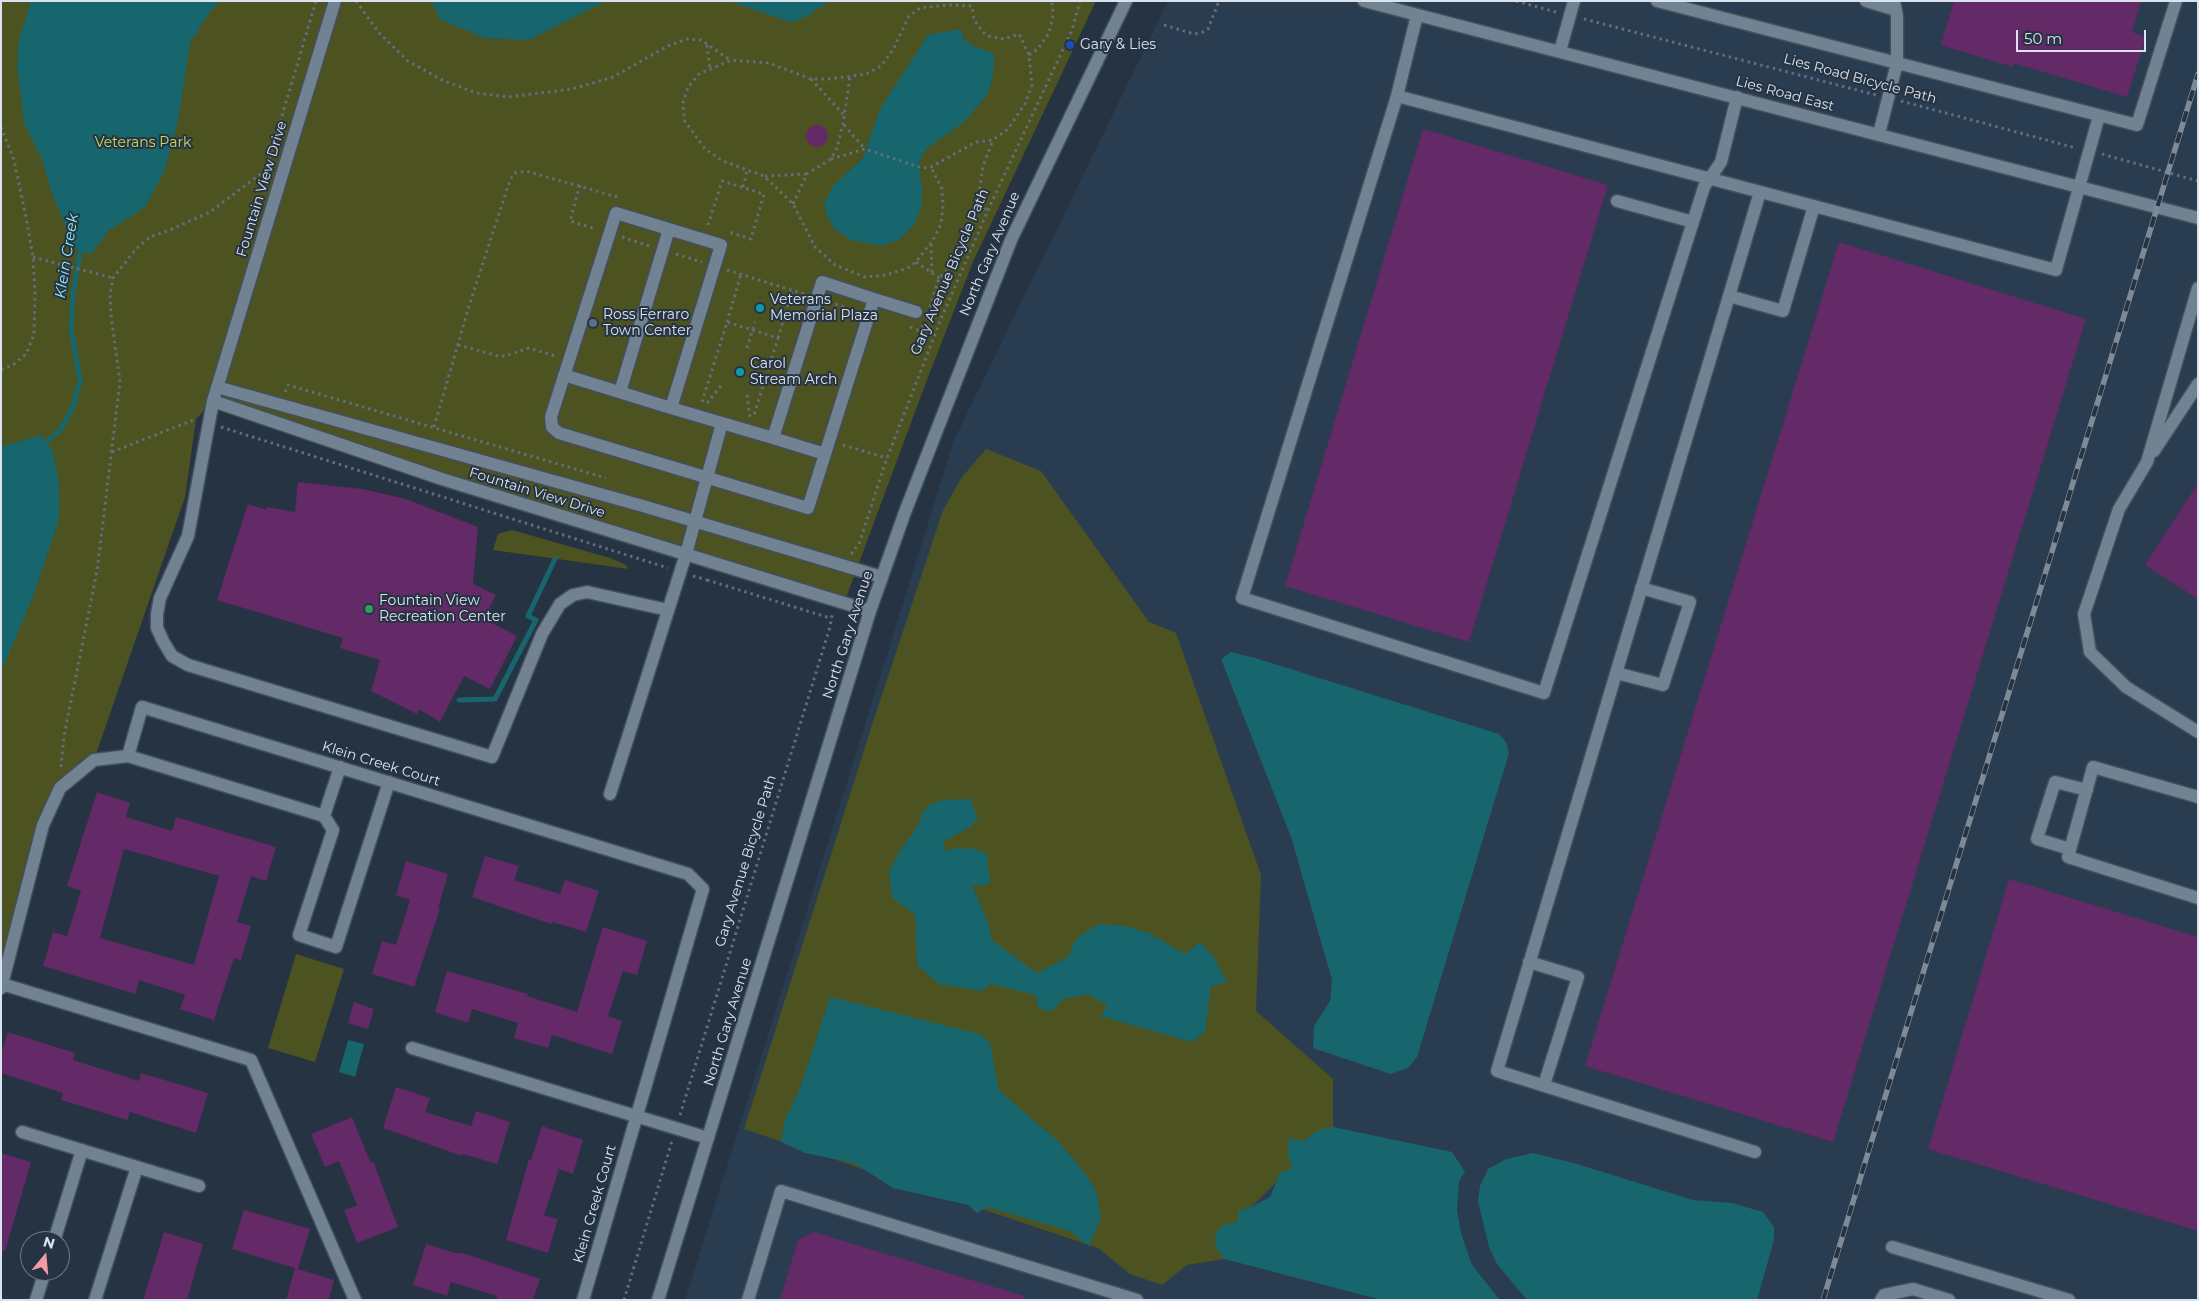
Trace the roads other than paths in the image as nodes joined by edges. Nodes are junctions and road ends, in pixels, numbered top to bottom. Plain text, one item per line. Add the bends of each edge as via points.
1 (335, 1) edge
2 (1126, 1) edge
3 (1364, 1) edge
4 (1574, 1) edge
5 (1657, 1) edge
6 (1866, 1) edge
7 (2176, 1) edge
8 (1895, 6) edge
9 (1417, 15) junction
10 (1560, 51) junction
11 (1897, 63) junction
12 (1397, 96) junction
13 (1738, 97) junction
14 (2099, 116) junction
15 (1879, 134) junction
16 (1709, 178) junction
17 (2079, 186) junction
18 (1760, 192) junction
19 (1617, 201) dead end
20 (1814, 206) junction
21 (2198, 218) edge
22 (1693, 222) junction
23 (669, 229) junction
24 (2197, 295) edge
25 (1729, 296) junction
26 (874, 299) junction
27 (922, 313) road end
28 (564, 376) junction
29 (2198, 384) edge
30 (217, 386) junction
31 (620, 392) junction
32 (213, 401) junction
33 (671, 408) junction
34 (722, 423) junction
35 (773, 438) junction
36 (825, 454) junction
37 (2147, 462) junction
38 (706, 478) junction
39 (696, 522) junction
40 (686, 554) junction
41 (882, 577) junction
42 (1642, 588) junction
43 (668, 610) junction
44 (870, 611) junction
45 (1616, 673) junction
46 (2198, 732) edge
47 (128, 756) junction
48 (340, 767) junction
49 (389, 782) junction
50 (2087, 790) junction
51 (610, 794) dead end
52 (2198, 797) edge
53 (324, 816) junction
54 (2070, 849) junction
55 (2198, 898) edge
56 (1529, 962) junction
57 (2, 986) edge
58 (412, 1048) dead end
59 (1544, 1086) junction
60 (637, 1116) junction
61 (22, 1132) dead end
62 (708, 1138) junction
63 (82, 1150) junction
64 (1755, 1152) dead end
65 (136, 1167) junction
66 (199, 1186) dead end
67 (57, 1231) edge
68 (1892, 1247) dead end
69 (42, 1281) edge
70 (36, 1300) edge
71 (95, 1300) edge
72 (355, 1300) edge
73 (583, 1300) edge
74 (658, 1300) edge
75 (748, 1300) edge
76 (1137, 1300) edge
77 (1881, 1300) edge
78 (1949, 1300) edge
79 (2069, 1300) edge

1 - 30 street, Fountain View Drive
2 - 41 street, North Gary Avenue via 1011,240 935,431
3 - 9 street, Lies Road East
4 - 10 street
5 - 11 street
6 - 8 street
7 - 14 street via 2137,125
8 - 11 street
9 - 10 street, Lies Road East
9 - 12 street
10 - 13 street, Lies Road East
11 - 14 street
11 - 15 street
12 - 16 street
12 - 22 street via 1242,598 1544,693
13 - 15 street, Lies Road East
13 - 16 street via 1721,162
14 - 17 street
15 - 17 street, Lies Road East
16 - 18 street
16 - 22 street
17 - 20 street via 2056,270
17 - 21 street, Lies Road East
18 - 20 street
18 - 25 street
19 - 22 street
20 - 25 street via 1783,311
23 - 28 street via 616,213
23 - 31 street
23 - 33 street via 721,245
24 - 37 street
25 - 42 street
26 - 27 street
26 - 35 street via 822,282
26 - 36 street
28 - 31 street
28 - 38 street via 551,417 552,426 559,434
29 - 37 street
30 - 32 street, Fountain View Drive
30 - 39 street, Fountain View Drive
31 - 33 street
32 - 40 street, Fountain View Drive via 442,479
32 - 43 street via 188,536 156,614 157,628 172,656 188,665 492,757 542,634 560,604 573,595 588,592
33 - 34 street
34 - 35 street
34 - 38 street
35 - 36 street
36 - 38 street via 808,508
37 - 46 street via 2119,509 2084,614 2090,652 2126,687
38 - 39 street
39 - 40 street
39 - 41 street, Fountain View Drive
40 - 43 street
40 - 44 street, Fountain View Drive
41 - 44 street, North Gary Avenue
42 - 45 street
42 - 45 street via 1690,602 1663,685
43 - 51 street
44 - 62 street, North Gary Avenue
45 - 56 street
47 - 48 street, Klein Creek Court via 142,707
47 - 53 street
47 - 57 street via 94,760 60,788 43,825
48 - 49 street, Klein Creek Court
48 - 53 street
49 - 53 street via 336,947 299,935 333,830
49 - 60 street, Klein Creek Court via 688,874 703,889
50 - 52 street via 2093,767
50 - 54 street
50 - 54 street via 2055,782 2037,839
54 - 55 street via 2068,857
56 - 59 street via 1497,1071
56 - 59 street via 1578,977
57 - 72 street via 251,1060
58 - 60 street
59 - 64 street
60 - 62 street
60 - 73 street, Klein Creek Court
61 - 63 street
62 - 74 street, North Gary Avenue
63 - 65 street
63 - 67 street
65 - 66 street
65 - 71 street
68 - 79 street
69 - 70 street
75 - 76 street via 781,1191
77 - 78 street via 1884,1295 1913,1289

